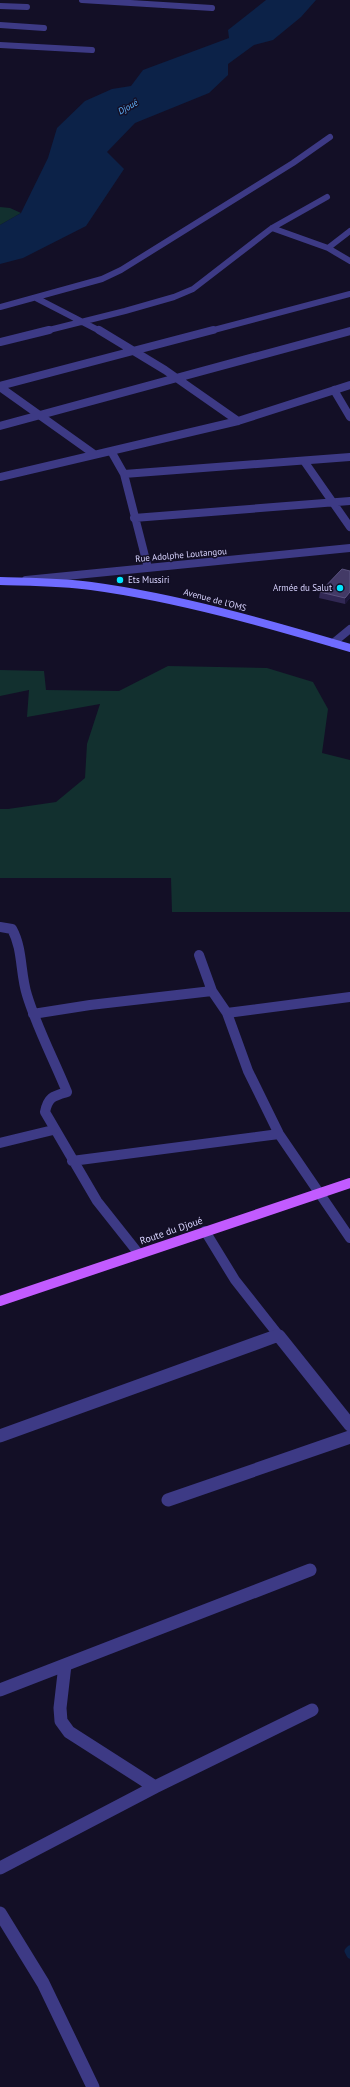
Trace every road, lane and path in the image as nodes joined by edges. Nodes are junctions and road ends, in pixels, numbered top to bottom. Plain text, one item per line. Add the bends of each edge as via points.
1 (82, 0) edge
2 (0, 6) edge
3 (27, 7) dead end
4 (212, 8) dead end
5 (0, 24) edge
6 (44, 28) dead end
7 (0, 45) edge
8 (92, 50) dead end
9 (330, 137) dead end
10 (327, 197) dead end
11 (272, 228) junction
12 (350, 231) edge
13 (328, 248) junction
14 (350, 261) edge
15 (350, 294) edge
16 (36, 298) junction
17 (0, 307) edge
18 (83, 321) junction
19 (350, 331) edge
20 (0, 342) edge
21 (136, 351) junction
22 (178, 377) junction
23 (350, 385) edge
24 (0, 386) edge
25 (334, 390) junction
26 (43, 416) junction
27 (350, 417) edge
28 (238, 420) junction
29 (0, 426) edge
30 (111, 450) junction
31 (94, 454) junction
32 (350, 457) edge
33 (304, 460) junction
34 (124, 474) junction
35 (0, 477) edge
36 (350, 501) edge
37 (332, 502) junction
38 (134, 518) junction
39 (350, 527) edge
40 (350, 548) edge
41 (148, 568) junction
42 (0, 581) edge
43 (14, 581) junction
44 (350, 629) edge
45 (333, 643) junction
46 (350, 648) edge
47 (0, 927) edge
48 (199, 955) dead end
49 (212, 991) junction
50 (350, 997) edge
51 (227, 1013) junction
52 (33, 1014) junction
53 (53, 1130) junction
54 (279, 1134) junction
55 (0, 1143) edge
56 (72, 1161) junction
57 (350, 1183) edge
58 (319, 1194) junction
59 (205, 1231) junction
60 (350, 1238) edge
61 (139, 1254) junction
62 (0, 1301) edge
63 (277, 1335) junction
64 (350, 1425) edge
65 (0, 1436) edge
66 (350, 1437) edge
67 (168, 1500) dead end
68 (310, 1570) dead end
69 (65, 1665) junction
70 (0, 1690) edge
71 (312, 1710) dead end
72 (155, 1787) junction
73 (0, 1868) edge
74 (0, 1913) edge
75 (93, 2087) edge

1 - 4 street
2 - 3 street
5 - 6 street
7 - 8 street
9 - 16 street via 294,163 120,270 102,279
10 - 11 street
11 - 13 street
11 - 18 street via 193,289 174,297
12 - 13 street
13 - 14 street
15 - 21 street
16 - 17 street
16 - 18 street
18 - 20 street
18 - 21 street
19 - 22 street
21 - 22 street
21 - 24 street
22 - 26 street
22 - 28 street
23 - 25 street
24 - 26 street
25 - 27 street
25 - 28 street
26 - 29 street
26 - 31 street
28 - 30 street
30 - 31 street
30 - 34 street
31 - 35 street
32 - 33 street
33 - 34 street
33 - 37 street
34 - 38 street
36 - 37 street
37 - 38 street
37 - 39 street
38 - 41 street
40 - 41 street, Rue Adolphe Loutangou
41 - 43 street, Rue Adolphe Loutangou
42 - 43 street, Avenue de l'OMS
43 - 45 street, Avenue de l'OMS via 120,590 180,600
44 - 45 street
45 - 46 street, Avenue de l'OMS
47 - 52 street via 12,928 14,932 19,947 22,981
48 - 49 street
49 - 51 street
49 - 52 street
50 - 51 street
51 - 54 street via 248,1071
52 - 53 street via 67,1092 55,1095 47,1102 45,1112
53 - 55 street
53 - 56 street
54 - 56 street
54 - 58 street
56 - 61 street via 97,1200
57 - 58 main road, Route du Djoué
58 - 59 main road, Route du Djoué
58 - 60 street
59 - 61 main road, Route du Djoué
59 - 63 street via 235,1280
61 - 62 main road, Route du Djoué
63 - 64 street
63 - 65 street
66 - 67 street
68 - 69 street
69 - 70 street
69 - 72 street via 60,1708 61,1721 69,1732
71 - 72 street
72 - 73 street
74 - 75 street via 43,1983

